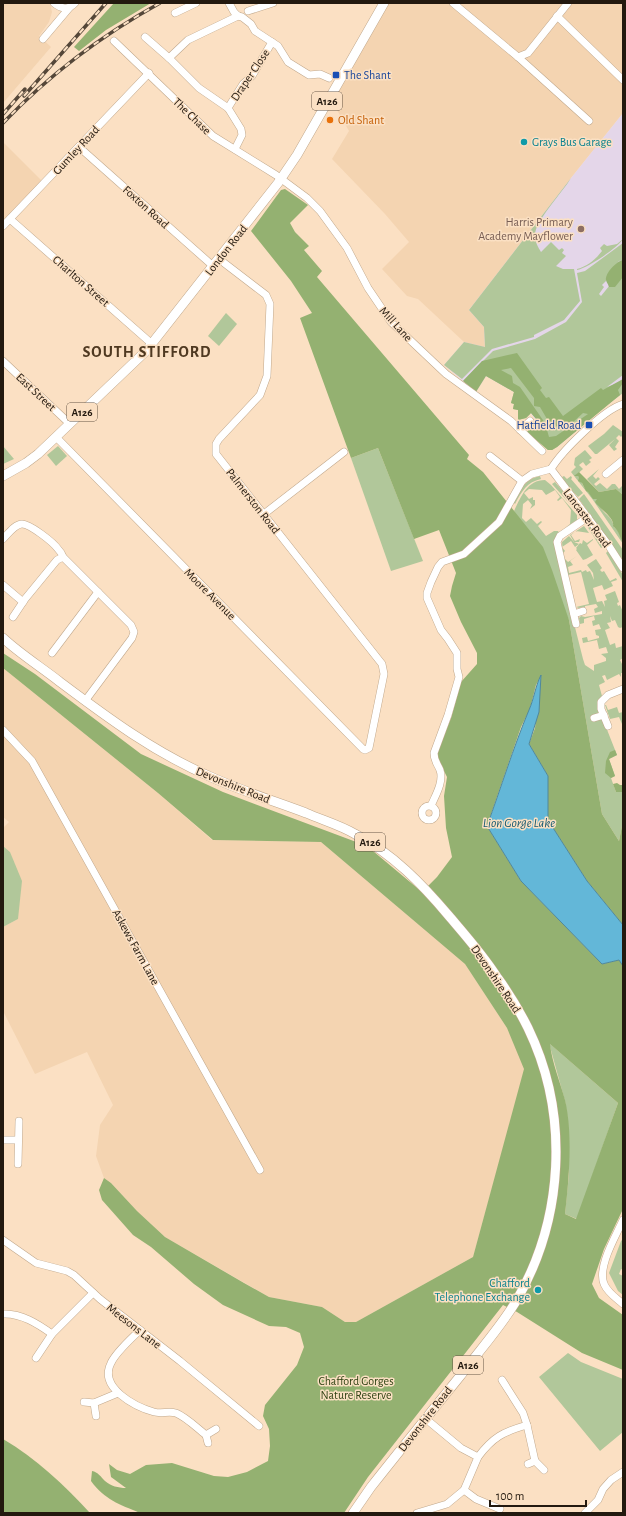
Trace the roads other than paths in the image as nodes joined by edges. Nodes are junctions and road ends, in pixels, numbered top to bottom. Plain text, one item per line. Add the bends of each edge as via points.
1 (54, 3) edge
2 (196, 3) edge
3 (229, 3) edge
4 (273, 3) edge
5 (384, 3) edge
6 (453, 3) edge
7 (568, 3) edge
8 (73, 5) edge
9 (248, 11) dead end
10 (175, 13) dead end
11 (238, 16) junction
12 (557, 16) junction
13 (57, 21) junction
14 (145, 38) dead end
15 (43, 39) dead end
16 (114, 41) dead end
17 (272, 42) junction
18 (518, 57) junction
19 (169, 58) junction
20 (149, 74) junction
21 (329, 78) dead end
22 (623, 80) edge
23 (228, 108) junction
24 (589, 121) dead end
25 (79, 147) junction
26 (235, 149) junction
27 (281, 178) junction
28 (10, 219) junction
29 (3, 226) edge
30 (219, 258) junction
31 (213, 266) junction
32 (152, 344) junction
33 (3, 361) edge
34 (623, 404) edge
35 (530, 421) dead end
36 (70, 424) junction
37 (520, 430) junction
38 (56, 437) junction
39 (542, 451) dead end
40 (344, 452) dead end
41 (490, 456) dead end
42 (623, 460) edge
43 (26, 463) junction
44 (551, 469) junction
45 (3, 472) edge
46 (606, 474) dead end
47 (3, 476) edge
48 (522, 481) junction
49 (264, 514) junction
50 (588, 517) junction
51 (3, 539) edge
52 (63, 557) junction
53 (623, 568) edge
54 (3, 585) edge
55 (98, 592) junction
56 (24, 602) junction
57 (583, 611) dead end
58 (574, 614) junction
59 (12, 618) dead end
60 (576, 624) dead end
61 (3, 638) edge
62 (52, 653) dead end
63 (623, 689) edge
64 (85, 701) junction
65 (604, 715) junction
66 (594, 718) dead end
67 (608, 726) dead end
68 (3, 730) edge
69 (365, 750) joint
70 (431, 806) dead end
71 (19, 1121) dead end
72 (3, 1140) edge
73 (18, 1140) junction
74 (18, 1164) dead end
75 (260, 1170) dead end
76 (623, 1220) edge
77 (621, 1232) edge
78 (3, 1240) edge
79 (93, 1293) junction
80 (623, 1304) edge
81 (3, 1314) edge
82 (140, 1330) junction
83 (52, 1334) junction
84 (36, 1358) dead end
85 (502, 1380) dead end
86 (118, 1393) junction
87 (84, 1402) dead end
88 (94, 1403) junction
89 (96, 1416) dead end
90 (426, 1419) junction
91 (527, 1425) junction
92 (259, 1426) dead end
93 (216, 1429) dead end
94 (206, 1435) junction
95 (208, 1443) dead end
96 (478, 1457) junction
97 (535, 1461) junction
98 (528, 1464) dead end
99 (544, 1470) dead end
100 (623, 1472) edge
101 (464, 1490) junction
102 (490, 1509) edge
103 (500, 1509) dead end
104 (353, 1513) edge
105 (417, 1513) edge
106 (584, 1513) edge

1 - 8 street via 62,8
1 - 13 street
2 - 10 street
3 - 11 street
4 - 9 street
5 - 27 main road, London Road / A126 via 297,155
6 - 18 street
7 - 12 street
8 - 13 street
11 - 17 street
11 - 19 street via 188,40
12 - 18 street via 528,53
12 - 22 street
13 - 15 street
14 - 19 street, Draper Close
16 - 20 street, The Chase
17 - 21 street via 278,46 288,62 309,76 320,74
17 - 23 street, Draper Close via 252,76 243,84
18 - 24 street
19 - 23 street, Draper Close via 199,88
20 - 25 street, Gumley Road
20 - 26 street, The Chase via 213,136
23 - 26 street, Draper Close via 241,129 242,135
25 - 28 street, Gumley Road
25 - 31 street, Foxton Road
26 - 27 street, The Chase
27 - 30 main road, London Road / A126
27 - 37 street, Mill Lane via 316,206 335,229 368,288 391,322 446,374
28 - 29 street, Gumley Road
28 - 32 street, Charlton Street
30 - 31 main road, London Road / A126
30 - 49 street, Palmerston Road via 266,295 270,304 267,376 264,386 260,395 219,439 215,449 216,454
31 - 32 main road, London Road / A126
32 - 36 main road, London Road / A126
33 - 36 street, East Street
34 - 44 street via 608,413 570,445
35 - 37 street
36 - 38 main road, London Road / A126
37 - 39 street, Mill Lane
38 - 43 main road, London Road / A126
38 - 69 street, Moore Avenue
40 - 49 street
41 - 48 street
42 - 46 street
43 - 45 main road, London Road / A126
43 - 47 main road, London Road / A126
44 - 48 street via 532,474
44 - 50 street, Lancaster Road
48 - 70 street via 496,525 464,554 442,562 427,593 426,598 441,630 457,653 456,669 459,677 434,753 440,774 438,790
49 - 69 street, Palmerston Road via 382,664 384,674 371,743
50 - 53 street, Lancaster Road
50 - 58 street via 560,536 557,542
51 - 52 street via 16,526 26,524 57,547
52 - 55 street
52 - 56 street via 57,560
54 - 56 street
55 - 62 street
55 - 64 street via 131,625 134,632
56 - 59 street
57 - 58 street
58 - 60 street
61 - 64 main road, Devonshire Road / A126
63 - 65 street via 604,698 601,706
64 - 90 main road, Devonshire Road / A126 via 124,730 176,761 225,783 342,827 390,856 426,889 467,937 506,989 528,1028 546,1076 554,1117 556,1162 553,1201 545,1234 534,1266 512,1308
65 - 66 street
65 - 67 street
68 - 75 street, Askews Farm Lane via 32,761
71 - 73 street
72 - 73 street
73 - 74 street
76 - 77 street
77 - 80 street via 606,1258 601,1276 612,1296
78 - 79 street, Meesons Lane via 36,1263 70,1273
79 - 82 street, Meesons Lane
79 - 83 street
81 - 83 street via 15,1314
82 - 86 street via 110,1364 110,1379
82 - 92 street, Meesons Lane
83 - 84 street
85 - 91 street via 523,1413
86 - 88 street
86 - 94 street via 121,1397 151,1411 176,1414
87 - 88 street
88 - 89 street
90 - 96 street via 461,1448
90 - 104 main road, Devonshire Road / A126
91 - 96 street via 505,1432 488,1444
91 - 97 street
93 - 94 street
94 - 95 street
96 - 101 street
97 - 98 street
97 - 99 street
100 - 106 street via 611,1480 598,1500
101 - 102 street
101 - 105 street via 447,1504
102 - 103 street

